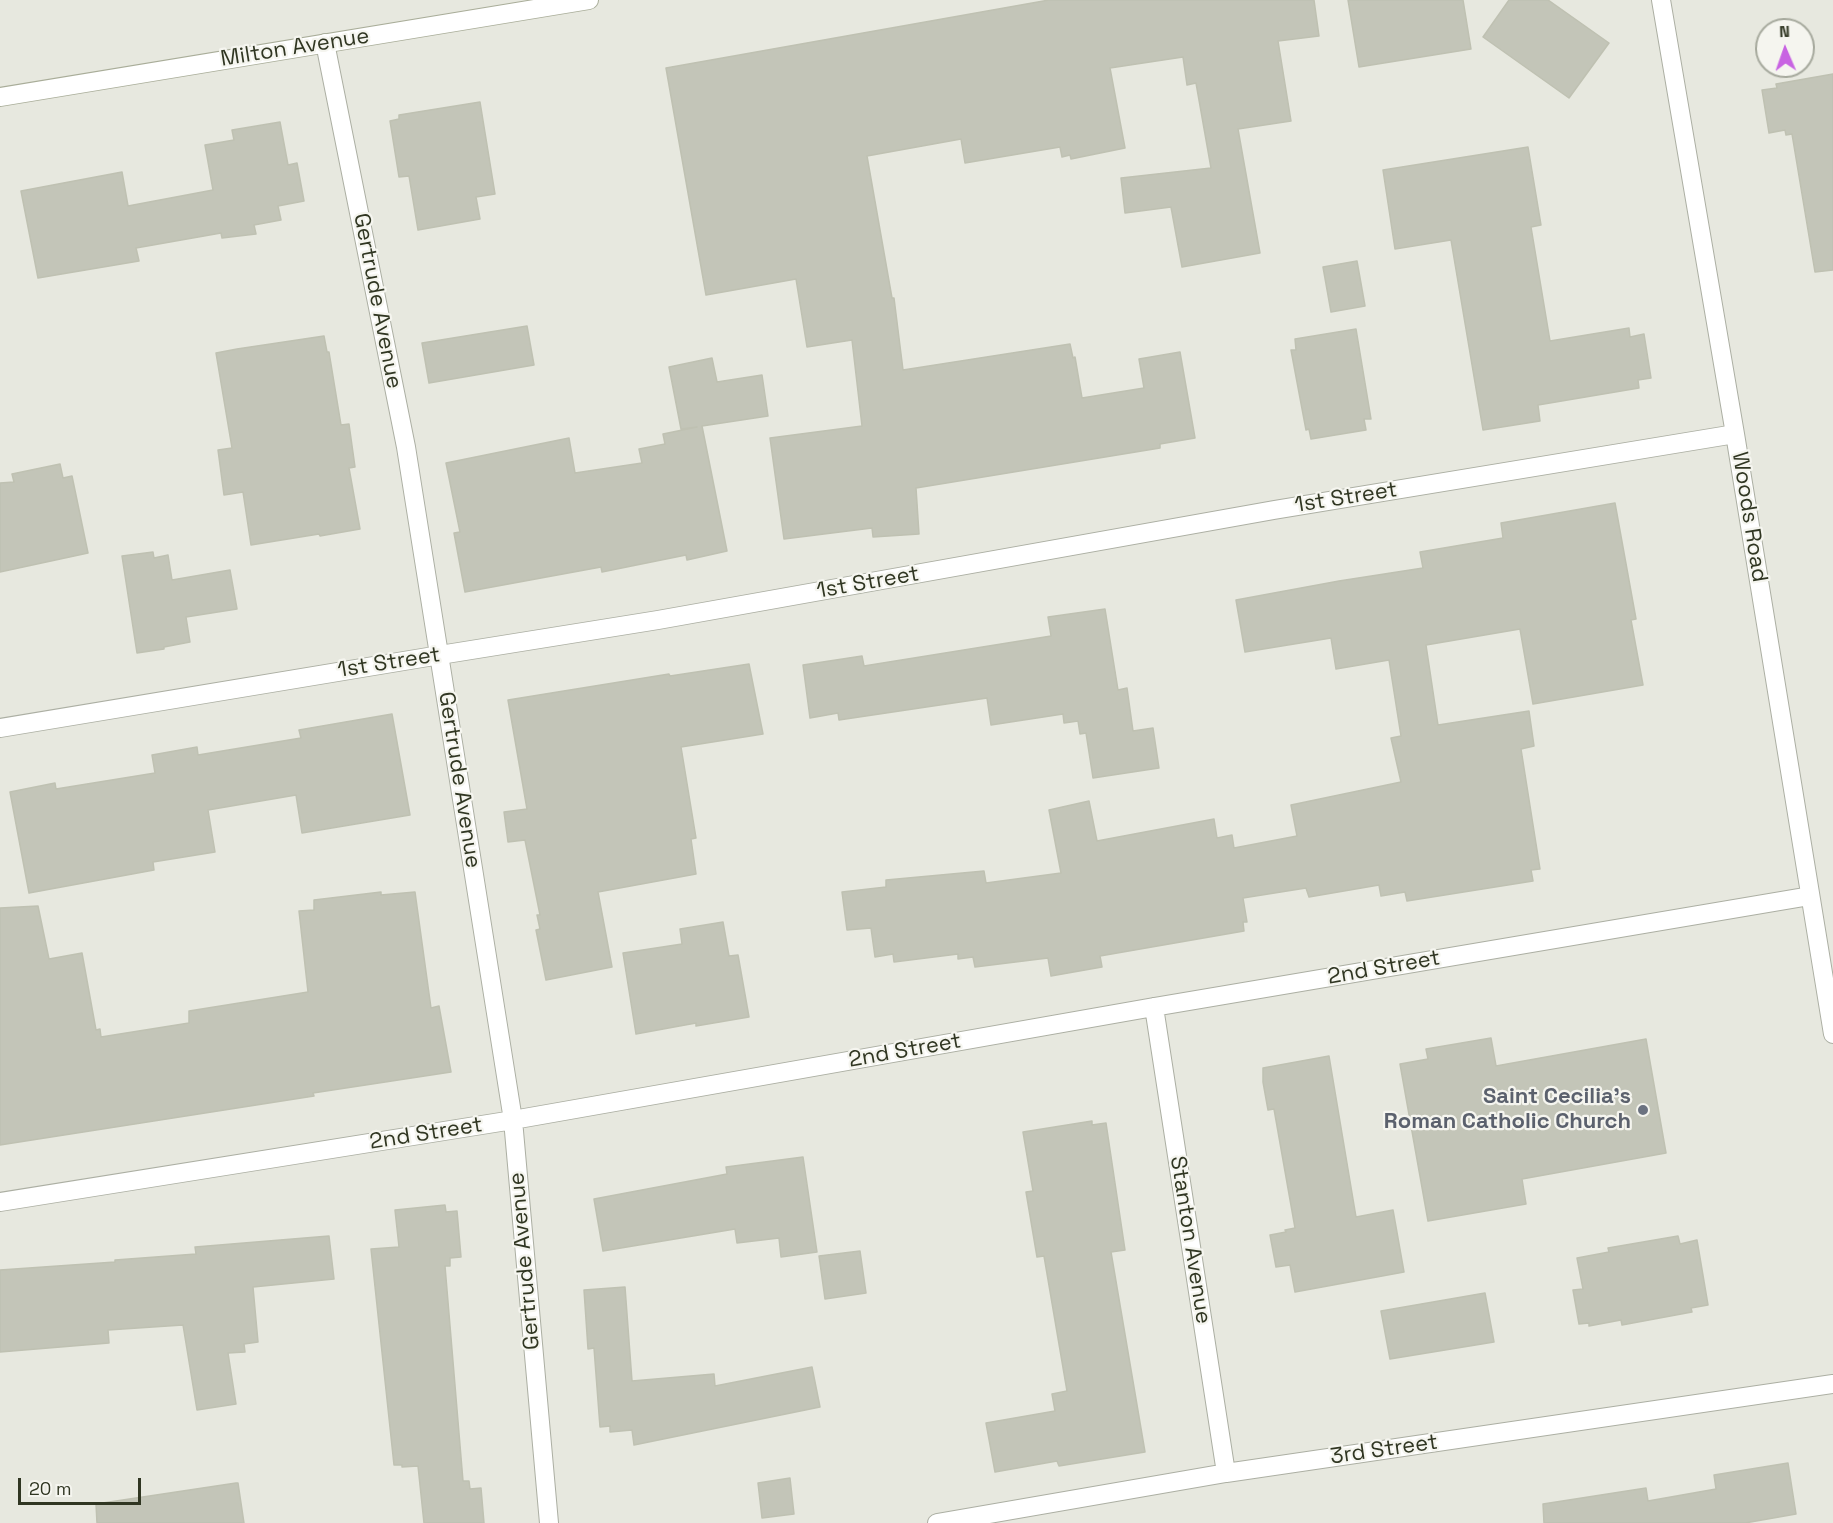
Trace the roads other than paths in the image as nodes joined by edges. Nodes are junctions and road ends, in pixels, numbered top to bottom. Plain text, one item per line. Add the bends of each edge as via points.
1 (589, 0) edge
2 (1661, 0) edge
3 (325, 43) junction
4 (0, 97) edge
5 (1735, 434) junction
6 (440, 655) junction
7 (0, 728) edge
8 (1810, 896) junction
9 (1154, 1007) junction
10 (1833, 1034) edge
11 (513, 1120) junction
12 (0, 1202) edge
13 (1833, 1384) edge
14 (1226, 1473) junction
15 (549, 1523) edge
16 (937, 1523) edge

1 - 3 street, Milton Avenue
2 - 5 street, Woods Road
3 - 4 street, Milton Avenue
3 - 6 street, Gertrude Avenue via 406,447
5 - 6 street, 1st Street
5 - 8 street, Woods Road
6 - 7 street, 1st Street
6 - 11 street, Gertrude Avenue
8 - 9 street, 2nd Street
8 - 10 street, Woods Road
9 - 11 street, 2nd Street
9 - 14 street, Stanton Avenue
11 - 12 street, 2nd Street
11 - 15 street, Gertrude Avenue
13 - 14 street, 3rd Street
14 - 16 street, 3rd Street

